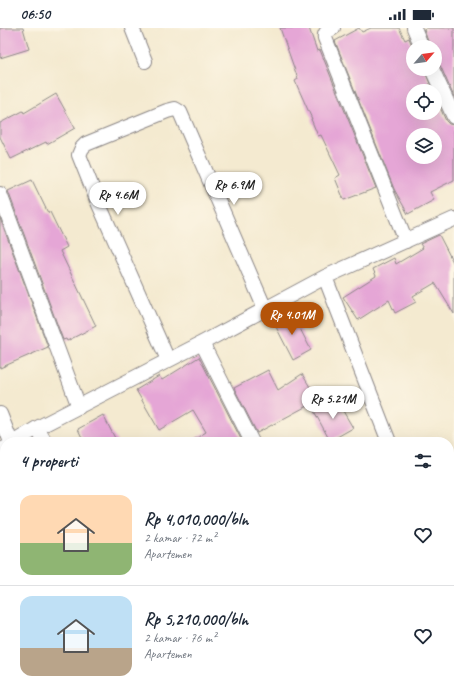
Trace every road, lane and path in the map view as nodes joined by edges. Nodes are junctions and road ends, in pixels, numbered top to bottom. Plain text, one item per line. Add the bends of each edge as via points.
1 (132, 28) edge
2 (333, 28) edge
3 (414, 28) edge
4 (419, 40) edge
5 (145, 61) dead end
6 (435, 76) edge
7 (454, 117) edge
8 (0, 194) edge
9 (454, 219) edge
10 (406, 241) junction
11 (325, 277) junction
12 (265, 309) junction
13 (202, 343) junction
14 (168, 360) junction
15 (79, 407) junction
16 (0, 414) edge
17 (38, 428) junction
18 (10, 437) edge
19 (21, 437) edge
20 (42, 437) edge
21 (249, 437) edge
22 (387, 437) edge

1 - 5 street
2 - 10 street via 326,32 325,38
3 - 4 street
6 - 7 street
8 - 15 street
9 - 10 street
10 - 11 street
11 - 12 street
11 - 22 street
12 - 13 street
12 - 14 street via 180,112 175,109 167,111 86,144 79,155
13 - 14 street
13 - 21 street
14 - 15 street
15 - 17 street
16 - 18 street
17 - 19 street
17 - 20 street

